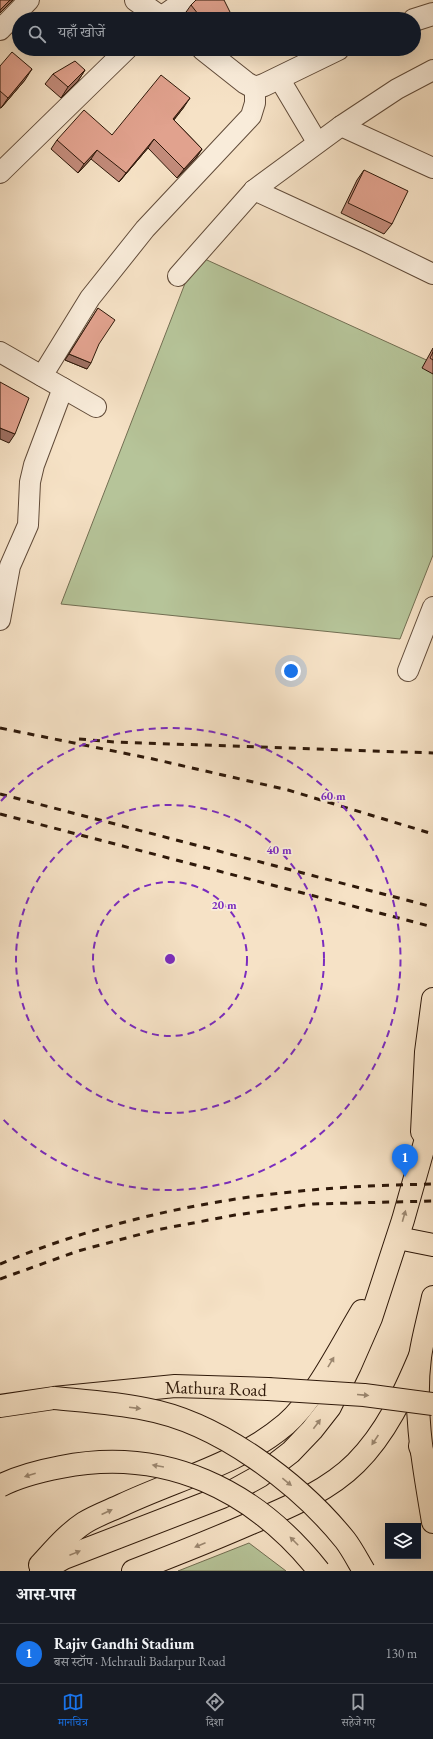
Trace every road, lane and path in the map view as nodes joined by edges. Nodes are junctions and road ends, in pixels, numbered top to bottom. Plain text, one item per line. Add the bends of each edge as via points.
1 (29, 0) edge
2 (136, 0) edge
3 (185, 0) edge
4 (17, 12) edge
5 (152, 12) edge
6 (168, 12) edge
7 (433, 14) edge
8 (12, 18) edge
9 (421, 18) edge
10 (0, 30) edge
11 (119, 56) edge
12 (212, 56) edge
13 (324, 56) edge
14 (433, 70) edge
15 (279, 78) junction
16 (254, 88) junction
17 (341, 126) junction
18 (317, 142) junction
19 (433, 168) edge
20 (0, 173) edge
21 (254, 190) junction
22 (433, 274) edge
23 (178, 276) dead end
24 (0, 352) edge
25 (42, 376) junction
26 (63, 388) junction
27 (96, 407) dead end
28 (433, 607) edge
29 (0, 620) edge
30 (408, 671) dead end
31 (433, 999) edge
32 (433, 1114) edge
33 (420, 1159) junction
34 (398, 1238) junction
35 (433, 1244) edge
36 (388, 1267) junction
37 (433, 1296) edge
38 (420, 1356) junction
39 (54, 1398) junction
40 (433, 1404) edge
41 (0, 1406) edge
42 (420, 1446) junction
43 (433, 1481) edge
44 (0, 1486) edge
45 (433, 1522) edge
46 (34, 1571) edge
47 (41, 1571) edge
48 (133, 1571) edge
49 (319, 1571) edge
50 (364, 1571) edge

1 - 4 street
2 - 5 street
3 - 6 street
7 - 9 street
8 - 10 street
11 - 20 street
12 - 16 street
13 - 15 street
14 - 17 street via 397,89
15 - 16 street
15 - 18 street
16 - 25 street via 255,103 251,116 145,229 90,298
17 - 18 street
17 - 19 street
18 - 21 street
21 - 22 street
21 - 23 street
24 - 25 street
25 - 26 street
26 - 27 street
26 - 29 street via 34,465 30,482 28,525 10,566
28 - 30 street
31 - 33 main road via 426,1052
32 - 33 main road
34 -> 33 main road
34 - 35 main road
34 - 36 main road
46 -> 36 main road via 64,1538 85,1522 239,1455 287,1423 303,1406 321,1380
47 -> 36 main road via 64,1558 222,1496 260,1476 291,1452 330,1406 371,1318
37 - 38 main road
38 - 42 main road via 417,1395
38 -> 48 main road via 406,1391 371,1446 356,1463 330,1484 296,1504
39 -> 40 main road, Mathura Road, bridge via 175,1386 364,1395
39 - 41 main road, Mathura Road
39 -> 50 main road, bridge via 146,1409 184,1420 220,1438 248,1454 288,1483 324,1516 346,1541
42 - 43 main road
42 - 45 main road
49 -> 44 main road, bridge via 282,1529 256,1509 216,1486 172,1469 111,1461 84,1463 42,1471

